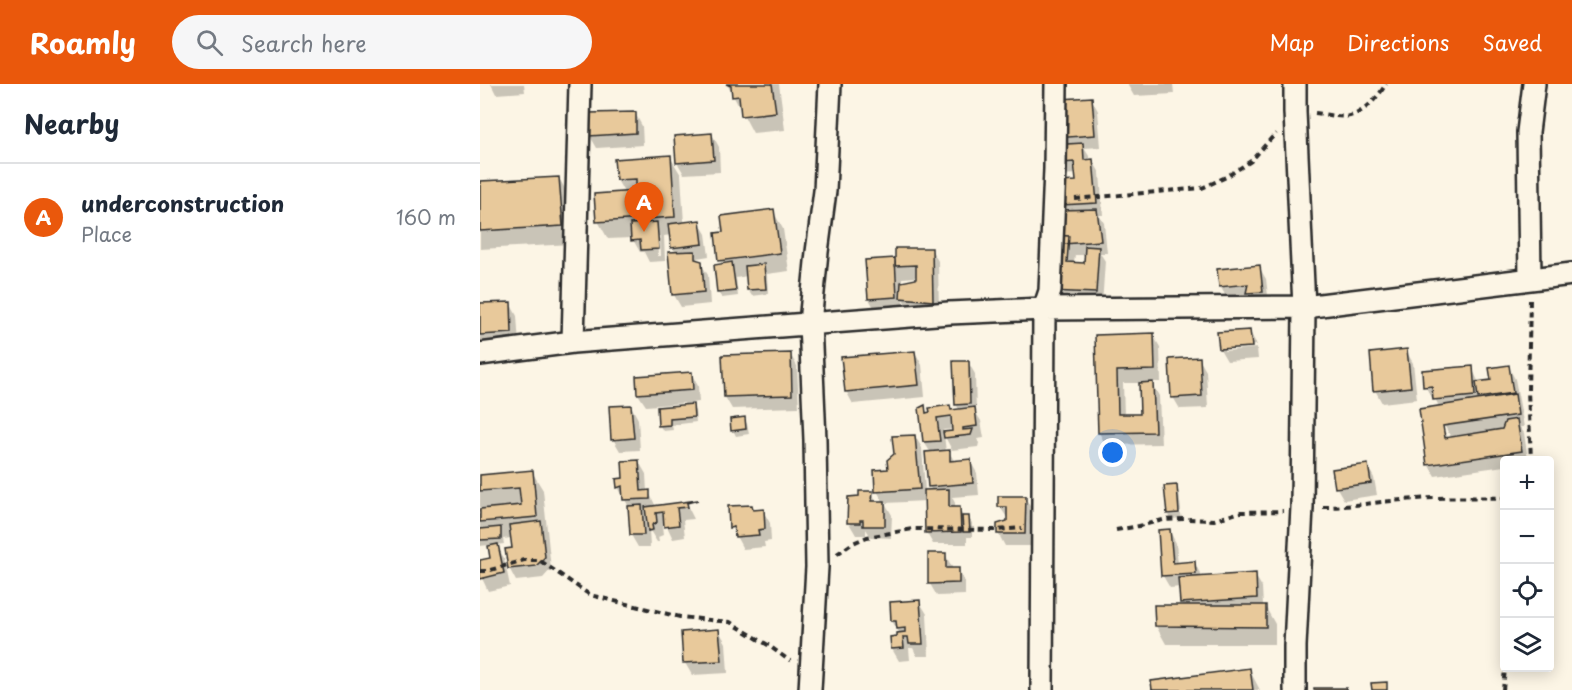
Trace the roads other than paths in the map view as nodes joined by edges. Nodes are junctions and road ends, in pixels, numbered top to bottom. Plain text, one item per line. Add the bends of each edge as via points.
1 (580, 84) edge
2 (830, 84) edge
3 (1056, 84) edge
4 (1296, 84) edge
5 (1534, 84) edge
6 (1572, 274) edge
7 (1530, 278) junction
8 (1304, 307) junction
9 (1044, 309) junction
10 (810, 323) junction
11 (573, 342) junction
12 (480, 354) edge
13 (810, 683) edge
14 (1042, 690) edge
15 (1295, 690) edge

1 - 11 street
2 - 10 street via 825,191
3 - 9 street via 1050,291
4 - 8 street
5 - 7 street via 1528,132
6 - 7 street
7 - 8 street
8 - 9 street
8 - 15 street
9 - 10 street
9 - 14 street
10 - 11 street
10 - 13 street via 817,567
11 - 12 street

